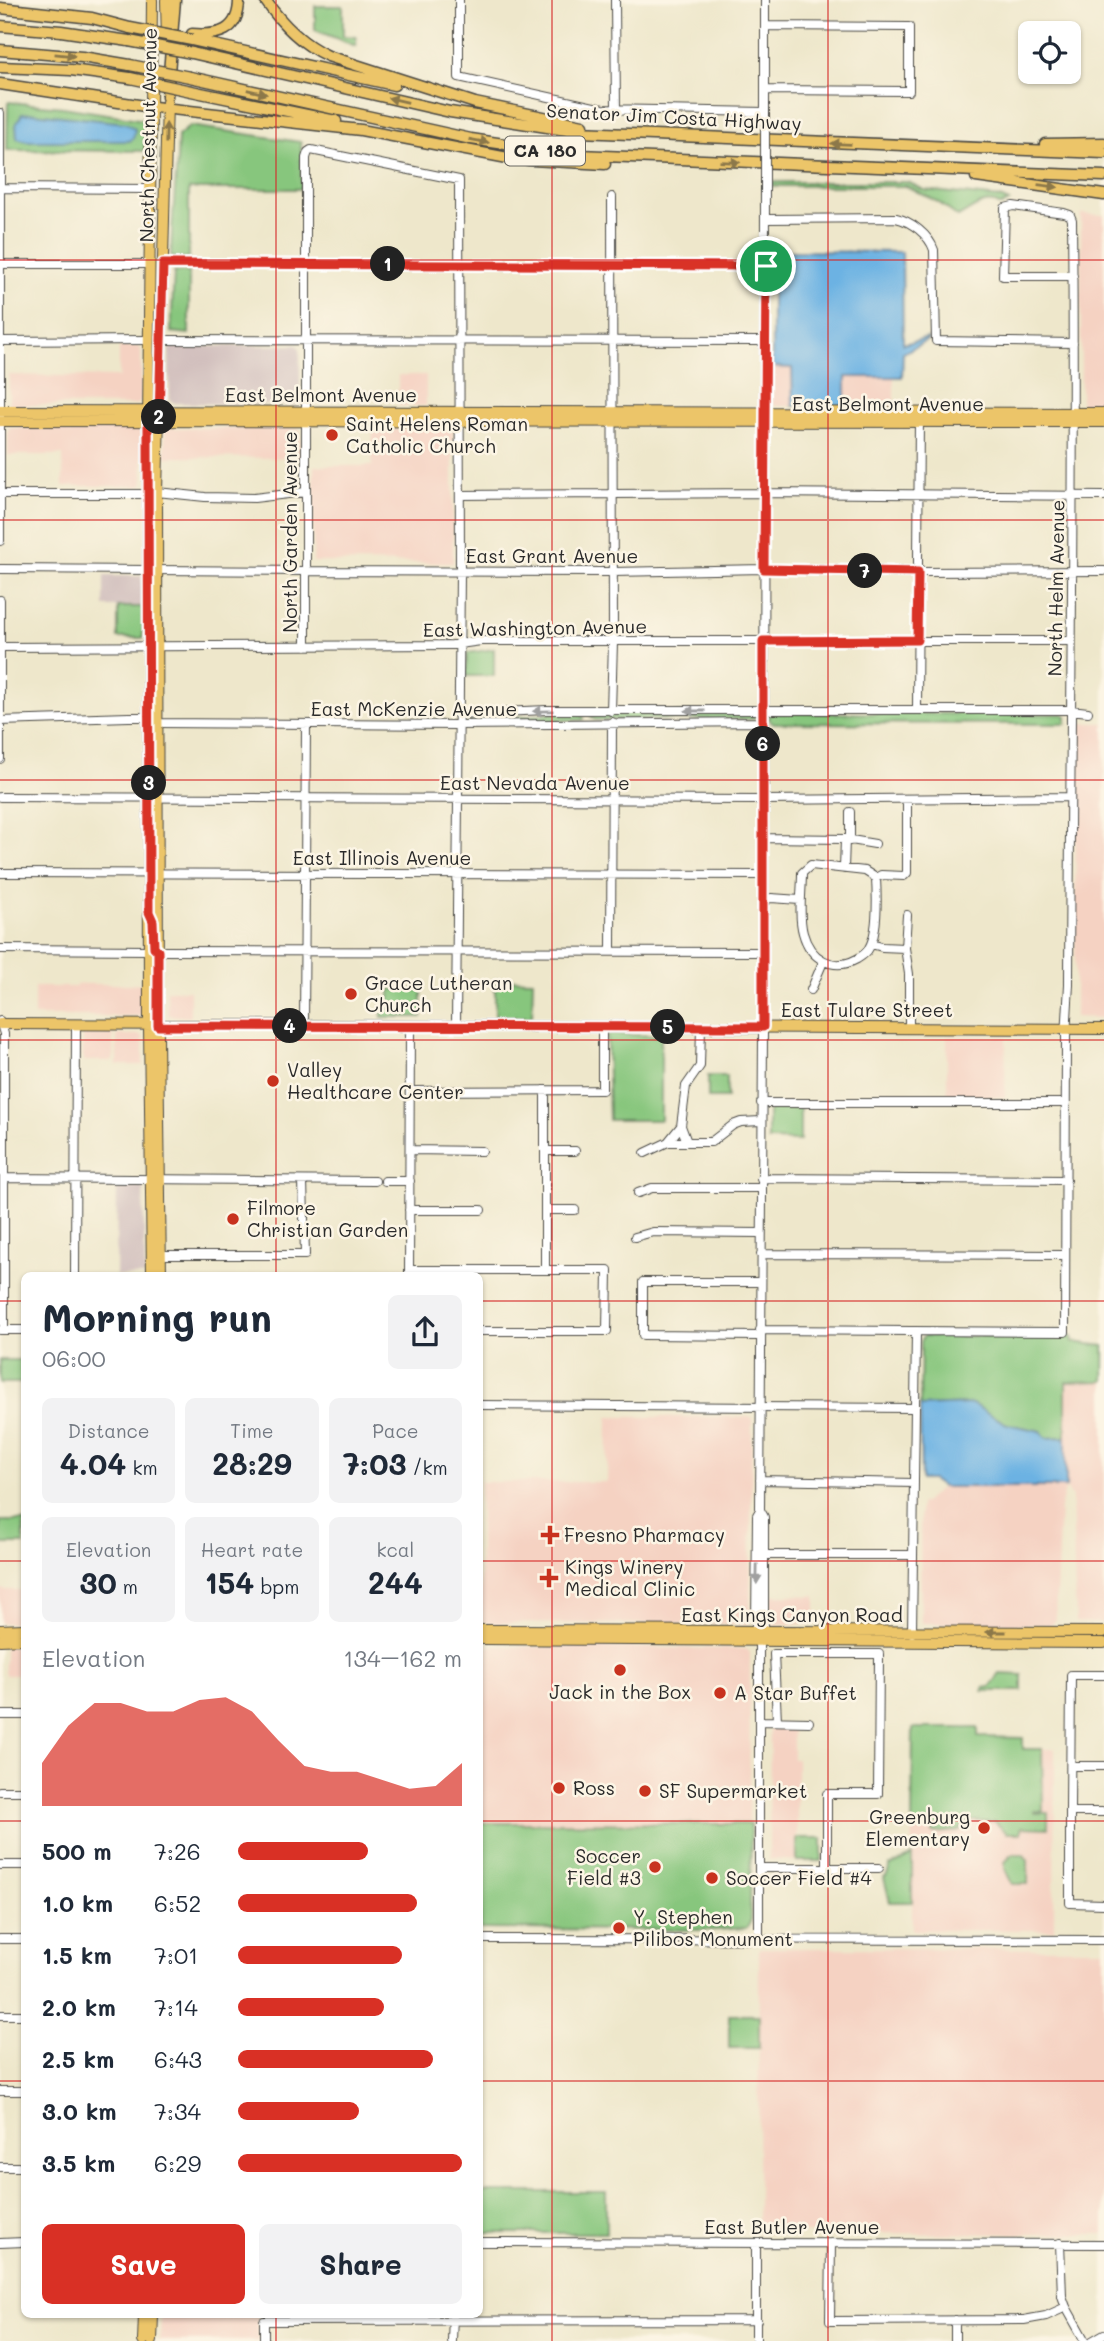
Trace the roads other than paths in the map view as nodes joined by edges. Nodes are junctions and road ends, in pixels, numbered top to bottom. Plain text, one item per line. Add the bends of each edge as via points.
1 (152, 0) edge
2 (166, 0) edge
3 (175, 0) edge
4 (239, 0) edge
5 (265, 0) edge
6 (459, 0) edge
7 (615, 0) edge
8 (765, 0) edge
9 (0, 8) edge
10 (0, 26) edge
11 (765, 26) junction
12 (192, 37) junction
13 (0, 50) edge
14 (0, 67) edge
15 (0, 84) edge
16 (765, 90) junction
17 (167, 103) junction
18 (475, 103) junction
19 (152, 107) junction
20 (615, 110) junction
21 (765, 112) junction
22 (1, 113) edge
23 (398, 136) junction
24 (732, 140) junction
25 (1104, 143) edge
26 (909, 146) junction
27 (1104, 153) edge
28 (691, 160) junction
29 (908, 168) junction
30 (1104, 176) edge
31 (1, 188) edge
32 (152, 189) junction
33 (1104, 195) edge
34 (612, 197) dead end
35 (766, 219) junction
36 (1, 264) edge
37 (150, 264) junction
38 (163, 264) junction
39 (306, 264) junction
40 (459, 265) junction
41 (612, 266) junction
42 (766, 266) junction
43 (1073, 276) junction
44 (148, 340) junction
45 (161, 340) junction
46 (0, 341) edge
47 (306, 341) junction
48 (459, 341) junction
49 (613, 341) junction
50 (766, 341) junction
51 (1073, 342) junction
52 (0, 411) edge
53 (1104, 413) edge
54 (148, 417) junction
55 (159, 417) junction
56 (306, 417) junction
57 (460, 417) junction
58 (612, 417) junction
59 (765, 417) junction
60 (918, 417) junction
61 (1073, 417) junction
62 (0, 421) edge
63 (1104, 422) edge
64 (304, 492) junction
65 (152, 493) junction
66 (0, 494) edge
67 (764, 494) junction
68 (460, 495) junction
69 (612, 495) junction
70 (918, 495) junction
71 (1073, 496) junction
72 (1104, 496) edge
73 (0, 541) edge
74 (0, 569) edge
75 (153, 569) junction
76 (764, 569) junction
77 (305, 571) junction
78 (1071, 571) junction
79 (1104, 571) edge
80 (460, 572) junction
81 (613, 572) junction
82 (918, 572) junction
83 (0, 600) edge
84 (917, 640) junction
85 (763, 641) junction
86 (1071, 641) junction
87 (613, 642) junction
88 (458, 644) junction
89 (153, 645) junction
90 (306, 646) junction
91 (0, 647) edge
92 (587, 710) junction
93 (763, 710) junction
94 (917, 710) junction
95 (1070, 710) junction
96 (611, 711) junction
97 (1088, 712) dead end
98 (457, 714) junction
99 (0, 721) edge
100 (154, 721) junction
101 (612, 722) junction
102 (763, 722) junction
103 (588, 723) junction
104 (306, 725) junction
105 (457, 725) junction
106 (0, 759) edge
107 (0, 797) edge
108 (154, 797) junction
109 (1070, 797) junction
110 (457, 798) junction
111 (306, 799) junction
112 (611, 799) junction
113 (763, 800) junction
114 (908, 800) junction
115 (849, 812) dead end
116 (764, 838) junction
117 (847, 840) junction
118 (875, 844) dead end
119 (844, 869) junction
120 (0, 873) edge
121 (154, 873) junction
122 (456, 873) junction
123 (304, 874) junction
124 (610, 874) junction
125 (764, 875) junction
126 (876, 878) junction
127 (907, 915) dead end
128 (871, 944) junction
129 (905, 948) junction
130 (0, 949) edge
131 (153, 950) junction
132 (304, 950) junction
133 (456, 950) junction
134 (611, 951) junction
135 (763, 952) junction
136 (823, 962) junction
137 (811, 990) dead end
138 (0, 1023) edge
139 (76, 1025) junction
140 (153, 1026) junction
141 (304, 1026) junction
142 (410, 1026) junction
143 (456, 1026) junction
144 (602, 1026) junction
145 (701, 1027) junction
146 (763, 1027) junction
147 (909, 1028) junction
148 (1067, 1028) junction
149 (1104, 1029) edge
150 (545, 1090) junction
151 (411, 1091) junction
152 (2, 1093) edge
153 (761, 1103) junction
154 (1066, 1103) junction
155 (761, 1121) junction
156 (681, 1126) junction
157 (668, 1142) junction
158 (687, 1142) junction
159 (410, 1150) junction
160 (482, 1151) dead end
161 (545, 1151) junction
162 (575, 1151) dead end
163 (645, 1153) dead end
164 (2, 1159) edge
165 (4, 1178) junction
166 (155, 1178) junction
167 (76, 1179) junction
168 (1066, 1180) junction
169 (303, 1181) junction
170 (375, 1181) dead end
171 (385, 1181) dead end
172 (410, 1181) junction
173 (761, 1183) junction
174 (638, 1193) dead end
175 (410, 1210) junction
176 (481, 1210) dead end
177 (545, 1210) junction
178 (575, 1210) dead end
179 (2, 1225) edge
180 (761, 1233) junction
181 (635, 1237) dead end
182 (761, 1254) junction
183 (161, 1255) junction
184 (1065, 1255) junction
185 (545, 1270) junction
186 (75, 1272) edge
187 (152, 1272) edge
188 (161, 1272) edge
189 (409, 1272) edge
190 (454, 1272) edge
191 (761, 1282) junction
192 (2, 1291) edge
193 (2, 1330) edge
194 (21, 1330) edge
195 (483, 1331) edge
196 (916, 1331) junction
197 (760, 1333) junction
198 (483, 1405) edge
199 (760, 1406) junction
200 (915, 1408) junction
201 (760, 1480) junction
202 (914, 1483) junction
203 (760, 1510) junction
204 (764, 1555) junction
205 (912, 1555) junction
206 (21, 1629) edge
207 (0, 1630) edge
208 (483, 1630) edge
209 (1104, 1632) edge
210 (912, 1633) junction
211 (759, 1637) junction
212 (21, 1639) edge
213 (483, 1639) edge
214 (0, 1640) edge
215 (1104, 1643) edge
216 (1104, 1675) edge
217 (0, 1715) edge
218 (21, 1715) edge
219 (760, 1721) junction
220 (777, 1721) junction
221 (809, 1721) dead end
222 (1071, 1766) junction
223 (1104, 1766) edge
224 (0, 1791) edge
225 (21, 1791) edge
226 (1070, 1812) junction
227 (1104, 1812) edge
228 (0, 1865) edge
229 (21, 1865) edge
230 (759, 1868) junction
231 (827, 1868) junction
232 (879, 1868) dead end
233 (1104, 1904) edge
234 (0, 1939) edge
235 (21, 1939) edge
236 (483, 1939) edge
237 (759, 1939) junction
238 (1104, 1940) edge
239 (0, 2015) edge
240 (21, 2015) edge
241 (0, 2091) edge
242 (21, 2091) edge
243 (0, 2167) edge
244 (21, 2167) edge
245 (21, 2242) edge
246 (483, 2242) edge
247 (0, 2243) edge
248 (756, 2243) junction
249 (831, 2243) junction
250 (1060, 2243) junction
251 (1104, 2244) edge
252 (1066, 2307) junction
253 (144, 2318) edge
254 (153, 2318) edge
255 (453, 2318) edge
256 (757, 2320) junction
257 (955, 2320) junction
258 (1104, 2334) edge
259 (143, 2341) edge
260 (152, 2341) edge
261 (264, 2341) edge
262 (452, 2341) edge
263 (757, 2341) edge
264 (955, 2341) edge
265 (1085, 2341) edge
266 (1092, 2341) edge

1 - 19 main road, North Chestnut Avenue
2 - 17 main road, North Chestnut Avenue
3 - 17 highway
4 - 12 highway via 237,16 227,29
5 - 18 highway via 286,27 323,53
6 - 20 street via 459,76
7 - 20 street
8 - 11 street
9 - 12 highway, bridge via 92,18
24 -> 10 highway, Senator Jim Costa Highway / CA 180, bridge via 608,134 505,122 129,41
11 - 16 street
11 - 16 street via 909,27 909,91
12 - 18 highway
13 -> 28 highway, CA 180, bridge via 130,65 509,146
14 - 23 highway, bridge via 130,78
15 - 19 highway
16 - 21 street
17 - 19 highway
17 - 23 highway
38 -> 17 main road, North Chestnut Avenue
18 - 24 highway via 592,127
19 - 32 main road, North Chestnut Avenue
20 - 21 street
21 - 35 street, bridge
22 - 31 street
23 - 28 highway via 535,161
26 -> 24 highway, Senator Jim Costa Highway / CA 180
25 - 26 highway
26 - 27 highway, Senator Jim Costa Highway / CA 180
28 -> 29 highway, CA 180
29 - 30 highway, CA 180
29 -> 33 highway
31 - 32 street
31 - 36 street
32 - 37 main road, North Chestnut Avenue
34 - 41 street
35 - 42 street
35 - 51 street via 905,220 932,244 935,255 936,341
36 - 37 street
36 - 46 street
37 - 44 main road, North Chestnut Avenue
37 - 45 main road via 157,274 156,316
38 - 39 street
38 - 45 main road, North Chestnut Avenue
39 - 40 street
39 - 40 street, North Garden Avenue via 308,152 315,150 459,180
39 - 47 street, North Garden Avenue
40 - 41 street
40 - 48 street
41 - 42 street
41 - 49 street
42 - 50 street
43 - 43 street, North Helm Avenue via 1069,215 1005,208 1003,276
43 - 51 street, North Helm Avenue
44 - 46 street
44 - 54 main road, North Chestnut Avenue
45 - 47 street
45 - 55 main road, North Chestnut Avenue
46 - 52 street
47 - 48 street
47 - 56 street, North Garden Avenue
48 - 49 street
48 - 57 street
49 - 50 street
49 - 58 street
50 - 59 street
51 - 61 street, North Helm Avenue
52 - 54 main road, East Belmont Avenue
52 - 62 street
53 - 61 main road, East Belmont Avenue
54 - 55 main road, East Belmont Avenue
54 - 62 main road, East Belmont Avenue
54 - 65 main road, North Chestnut Avenue
55 - 56 main road, East Belmont Avenue
55 - 65 main road, North Chestnut Avenue
56 - 57 main road, East Belmont Avenue
56 - 64 street, North Garden Avenue
57 - 58 main road, East Belmont Avenue
57 - 68 street
58 - 59 main road, East Belmont Avenue
58 - 69 street
59 - 60 main road, East Belmont Avenue
59 - 67 street
60 - 61 main road, East Belmont Avenue
60 - 70 street
61 - 63 main road, East Belmont Avenue
61 - 71 street, North Helm Avenue
62 - 66 street
64 - 65 street via 242,498
64 - 77 street, North Garden Avenue
65 - 66 street
65 - 75 main road, North Chestnut Avenue
66 - 73 street
67 - 69 street
67 - 70 street
67 - 76 street
68 - 69 street
68 - 80 street
69 - 81 street
70 - 71 street
70 - 82 street
71 - 72 street
71 - 78 street, North Helm Avenue
74 - 75 street, East Grant Avenue
75 - 77 street, East Grant Avenue
75 - 89 main road, North Chestnut Avenue
76 - 81 street, East Grant Avenue
76 - 82 street, East Grant Avenue
76 - 85 street
77 - 80 street, East Grant Avenue
77 - 90 street, North Garden Avenue
78 - 79 street, East Grant Avenue
78 - 82 street, East Grant Avenue
78 - 86 street, North Helm Avenue
80 - 81 street, East Grant Avenue
80 - 88 street
81 - 87 street
82 - 84 street
83 - 91 street
84 - 85 street, East Washington Avenue
84 - 86 street, East Washington Avenue
84 - 94 street
85 - 87 street, East Washington Avenue
85 - 93 street
86 - 95 street, North Helm Avenue
87 - 88 street, East Washington Avenue
87 - 96 street
88 - 90 street, East Washington Avenue
88 - 98 street
89 - 90 street, East Washington Avenue
89 - 91 street, East Washington Avenue
89 - 100 main road, North Chestnut Avenue
91 - 99 street
92 - 96 street, East McKenzie Avenue
92 -> 98 street, East McKenzie Avenue
92 - 103 street
93 - 94 street, East McKenzie Avenue
93 -> 96 street, East McKenzie Avenue
93 - 102 street
94 - 95 street, East McKenzie Avenue
95 - 97 street, East McKenzie Avenue
95 - 109 street, North Helm Avenue
98 - 105 street
99 - 100 street, East McKenzie Avenue via 129,717
99 - 106 street
100 - 104 street, East McKenzie Avenue
100 - 108 main road, North Chestnut Avenue
101 - 102 street, East McKenzie Avenue
101 - 103 street, East McKenzie Avenue
101 - 112 street
102 - 113 street
103 - 105 street, East McKenzie Avenue
104 - 105 street, East McKenzie Avenue
104 - 111 street
105 - 110 street
107 - 108 street, East Nevada Avenue
108 - 111 street, East Nevada Avenue
108 - 121 main road, North Chestnut Avenue
109 - 114 street, East Nevada Avenue
109 - 148 street, North Helm Avenue
110 - 111 street, East Nevada Avenue
110 - 112 street, East Nevada Avenue
110 - 122 street
111 - 123 street
112 - 113 street, East Nevada Avenue
112 - 124 street
113 - 114 street, East Nevada Avenue
113 - 116 street
114 - 126 street via 907,873
115 - 117 street
116 - 117 street
116 - 125 street
117 - 118 street
117 - 119 street
119 - 126 street via 865,871
119 - 136 street via 811,865 802,873 803,936
120 - 121 street, East Illinois Avenue
121 - 123 street, East Illinois Avenue
121 - 131 main road, North Chestnut Avenue
121 - 131 main road, North Chestnut Avenue via 149,912
122 - 123 street, East Illinois Avenue
122 - 124 street, East Illinois Avenue
122 - 133 street
123 - 132 street
124 - 125 street, East Illinois Avenue
124 - 134 street
125 - 135 street
126 - 128 street
127 - 129 street
128 - 129 street
128 - 136 street via 854,961
129 - 147 street
130 - 131 street
131 - 132 street
131 - 140 main road, North Chestnut Avenue
132 - 133 street
132 - 141 street
133 - 134 street
133 - 143 street
134 - 135 street
135 - 146 street
136 - 137 street
138 - 139 main road, East Tulare Street
138 - 152 street via 4,1034
139 - 140 main road, East Tulare Street
139 - 167 street
140 - 141 main road, East Tulare Street
140 - 166 main road, North Chestnut Avenue
141 - 142 main road, East Tulare Street
142 - 143 main road, East Tulare Street
142 - 151 street
143 - 144 main road, East Tulare Street
144 - 145 main road, East Tulare Street
144 - 150 street via 602,1090
145 - 146 main road, East Tulare Street
145 - 156 street via 700,1066 686,1086
146 - 147 main road, East Tulare Street
146 - 153 street
147 - 148 main road, East Tulare Street
148 - 149 main road, East Tulare Street
148 - 154 street, North Helm Avenue
150 - 151 street
150 - 161 street
151 - 159 street
152 - 164 street
153 - 154 street
153 - 155 street
154 - 168 street, North Helm Avenue
155 - 158 street via 733,1125 711,1142
155 - 173 street
156 - 157 street
156 - 158 street
157 - 158 street
157 - 163 street
159 - 160 street
159 - 172 street
161 - 162 street
161 - 177 street
164 - 165 street
165 - 167 street
165 - 179 street
166 - 167 street
166 - 169 street
166 - 183 main road
166 - 187 main road
167 - 186 street
168 - 173 street
168 - 184 street, North Helm Avenue
169 - 170 street
169 - 183 street via 304,1255
171 - 172 street
172 - 175 street
173 - 174 street via 652,1188
173 - 180 street
175 - 176 street
175 - 189 street
177 - 178 street
177 - 185 street
179 - 192 street
180 - 181 street via 653,1232
180 - 182 street
182 - 184 street
182 - 191 street
183 - 188 main road
184 - 196 street, North Helm Avenue via 1065,1332
185 - 190 street
185 - 195 street via 608,1270 607,1331
191 - 197 street
191 - 197 street via 643,1282 640,1304 643,1335
192 - 193 street
193 - 194 street
196 - 197 street
196 - 200 street
197 - 199 street
198 - 199 street
199 - 200 street
199 - 201 street
200 - 202 street
201 - 202 street
201 - 203 street
202 - 205 street
203 - 204 street
203 -> 211 street
204 - 205 street
204 - 211 street via 764,1625
205 - 210 street
206 - 207 main road
208 - 211 main road, East Kings Canyon Road
209 -> 210 main road, East Kings Canyon Road
210 - 211 main road, East Kings Canyon Road
211 - 213 main road, East Kings Canyon Road
211 - 215 main road, East Kings Canyon Road
211 - 219 street
212 - 214 main road
216 - 222 street via 1071,1675
217 - 218 street
219 - 220 street
219 - 230 street
220 - 221 street
220 - 231 street via 774,1654 879,1654 878,1794 827,1794
222 - 223 street
222 - 226 street
224 - 225 street
226 - 227 street
226 - 233 street via 1069,1903
228 - 229 street
230 - 231 street
230 - 237 street
231 - 232 street
234 - 235 street
236 - 237 street
237 - 238 street
239 - 240 street
241 - 242 street
243 - 244 street
245 - 247 street
246 - 248 street, East Butler Avenue
248 - 249 street, East Butler Avenue
248 - 256 street
249 - 250 street, East Butler Avenue
249 - 257 street via 830,2321
250 - 251 street, East Butler Avenue
250 - 252 street via 1060,2284
252 - 257 street via 1032,2320
252 - 265 street
253 - 259 main road
254 - 260 main road
255 - 256 street
255 - 261 street via 264,2321
255 - 262 street
256 - 263 street
257 - 264 street
258 - 266 street

